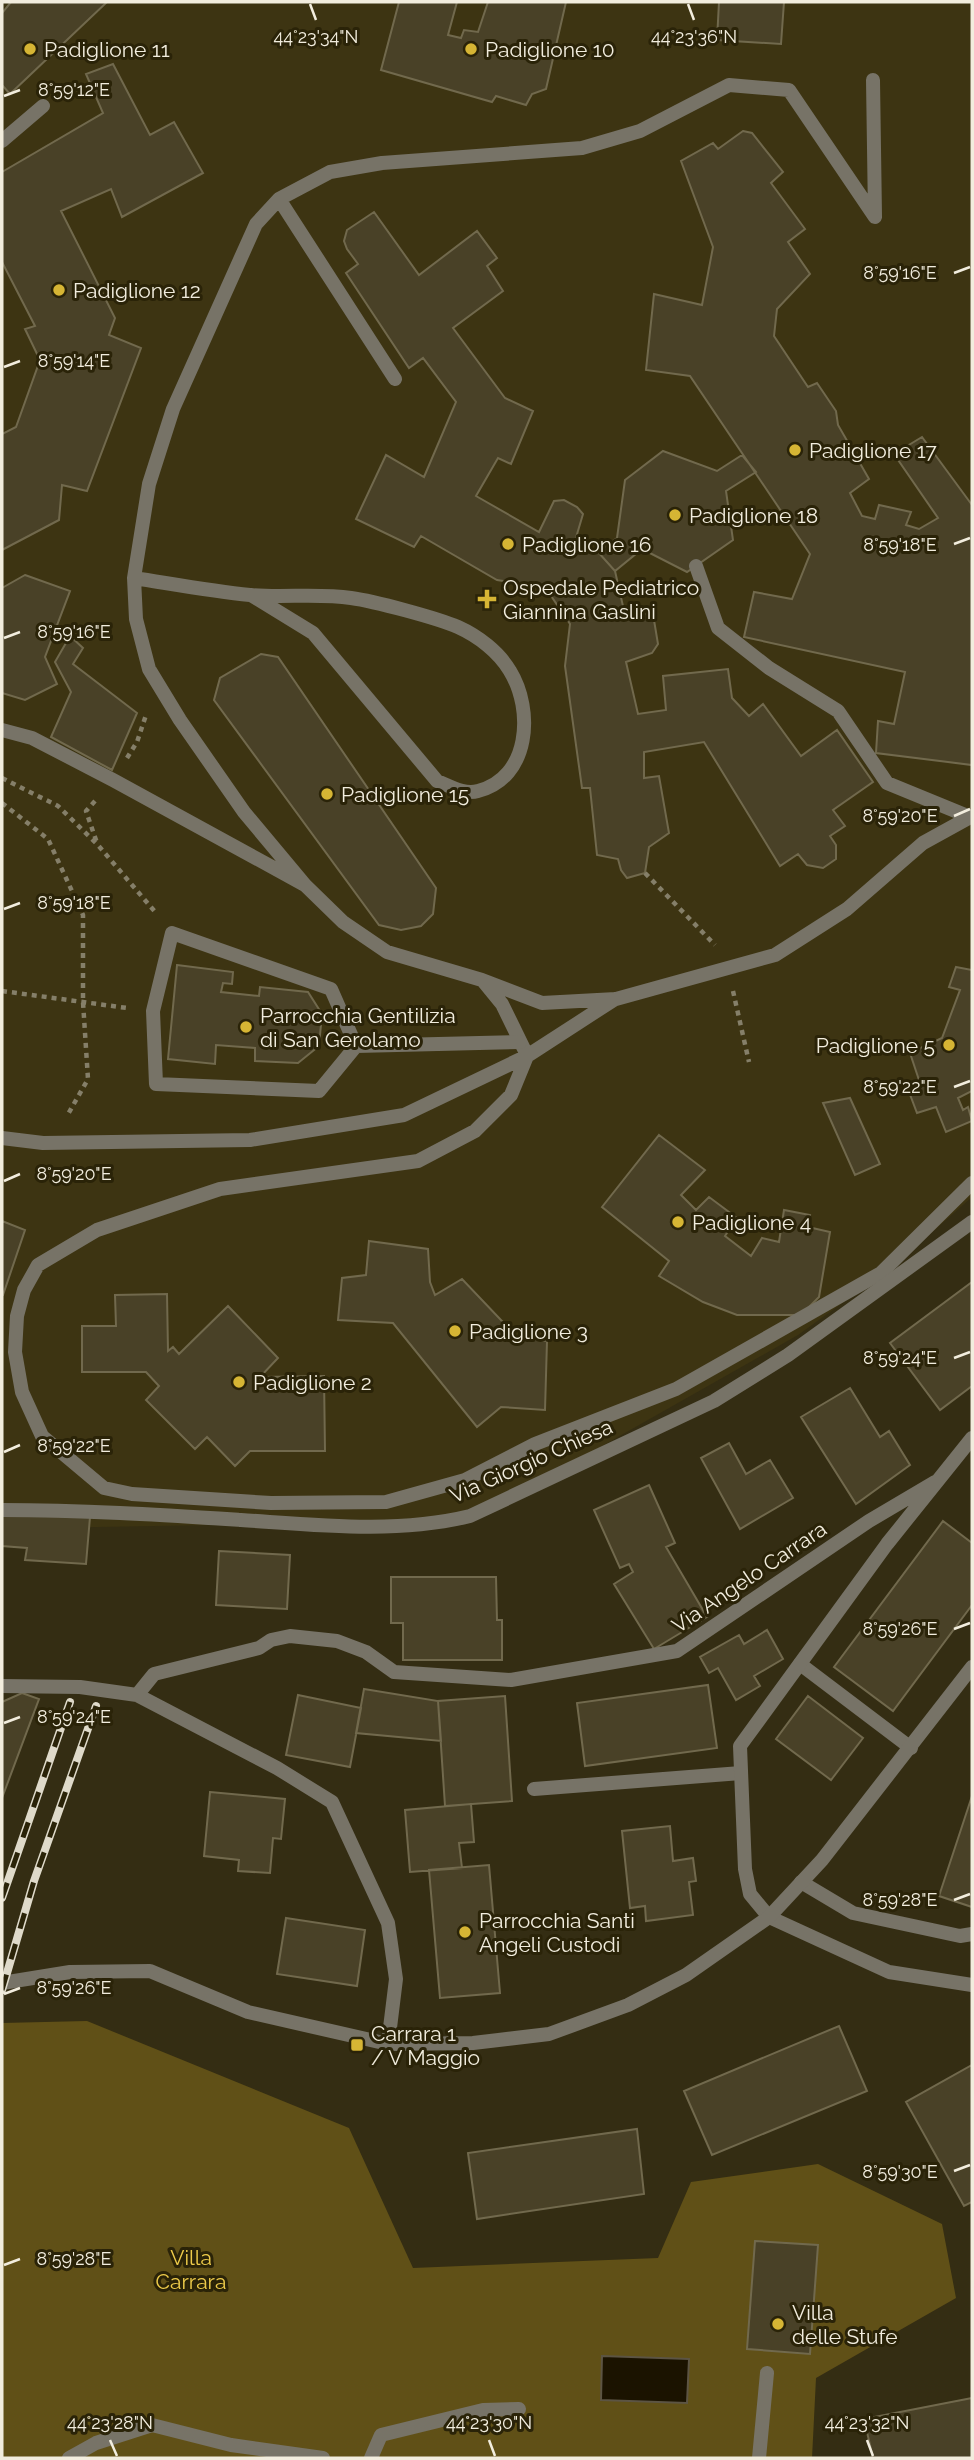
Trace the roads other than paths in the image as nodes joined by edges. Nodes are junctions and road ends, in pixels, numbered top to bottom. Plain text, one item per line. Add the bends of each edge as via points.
1 (873, 80) dead end
2 (43, 106) dead end
3 (2, 141) edge
4 (279, 199) junction
5 (395, 379) dead end
6 (696, 566) dead end
7 (134, 578) junction
8 (251, 595) junction
9 (2, 730) edge
10 (971, 816) edge
11 (305, 885) junction
12 (482, 980) junction
13 (616, 999) junction
14 (356, 1046) junction
15 (524, 1049) junction
16 (2, 1138) edge
17 (972, 1183) edge
18 (972, 1222) edge
19 (972, 1438) edge
20 (935, 1482) junction
21 (2, 1510) edge
22 (800, 1664) junction
23 (972, 1667) edge
24 (2, 1686) edge
25 (137, 1695) junction
26 (911, 1748) junction
27 (741, 1773) junction
28 (534, 1789) dead end
29 (801, 1882) junction
30 (769, 1917) junction
31 (972, 1934) edge
32 (2, 1983) edge
33 (972, 1985) edge
34 (388, 2044) junction
35 (767, 2373) dead end
36 (519, 2409) dead end
37 (69, 2458) edge
38 (323, 2458) edge
39 (370, 2458) edge
40 (759, 2458) edge

1 - 4 street via 875,217 789,90 729,85 640,131 582,148 356,167 330,172
2 - 3 street
4 - 5 street
4 - 7 street via 256,224 173,409 149,484
6 - 10 street via 718,628 769,668 838,711 887,783
7 - 8 street
7 - 11 street via 136,619 149,669 244,812
8 - 8 street via 313,633 438,781 461,791 478,791 500,779 522,751 521,695 510,671 492,649 458,627 351,598
9 - 11 street via 32,738
10 - 13 street via 923,843 847,909 775,955
11 - 12 street via 343,922 387,952
12 - 13 street via 542,1003
12 - 15 street via 502,1004
13 - 15 street
14 - 14 street via 331,989 172,933 153,1011 156,1084 319,1091
14 - 15 street
15 - 16 street via 404,1115 250,1140 43,1143
15 - 17 street via 511,1095 475,1131 418,1161 220,1189 97,1230 38,1265 17,1316 15,1352 22,1392 42,1436 104,1488 132,1494 271,1503 386,1502 466,1480 535,1444 676,1390 881,1273
18 - 21 street, Via Giorgio Chiesa via 789,1355 714,1401 470,1516 433,1525 332,1526 89,1510
19 - 20 street, Via Angelo Carrara
20 - 22 street, Via Angelo Carrara
20 - 25 street, Via Angelo Carrara via 869,1521 677,1651 511,1680 394,1672 366,1652 337,1641 290,1636 155,1674
22 - 26 street
22 - 27 street, Via Angelo Carrara via 740,1746
23 - 26 street
24 - 25 street via 80,1687
25 - 34 street via 332,1802 388,1923 396,1979
26 - 29 street
27 - 28 street
27 - 30 street, Via Angelo Carrara via 745,1869 750,1894
29 - 30 street
29 - 31 street via 853,1913 960,1936
30 - 33 street via 889,1972
30 - 34 street via 686,1975 628,2005 549,2034 473,2043
32 - 34 street via 70,1972 150,1971 248,2012
35 - 40 street
36 - 39 street via 483,2410 381,2435
37 - 38 street via 96,2443 152,2426 231,2445

